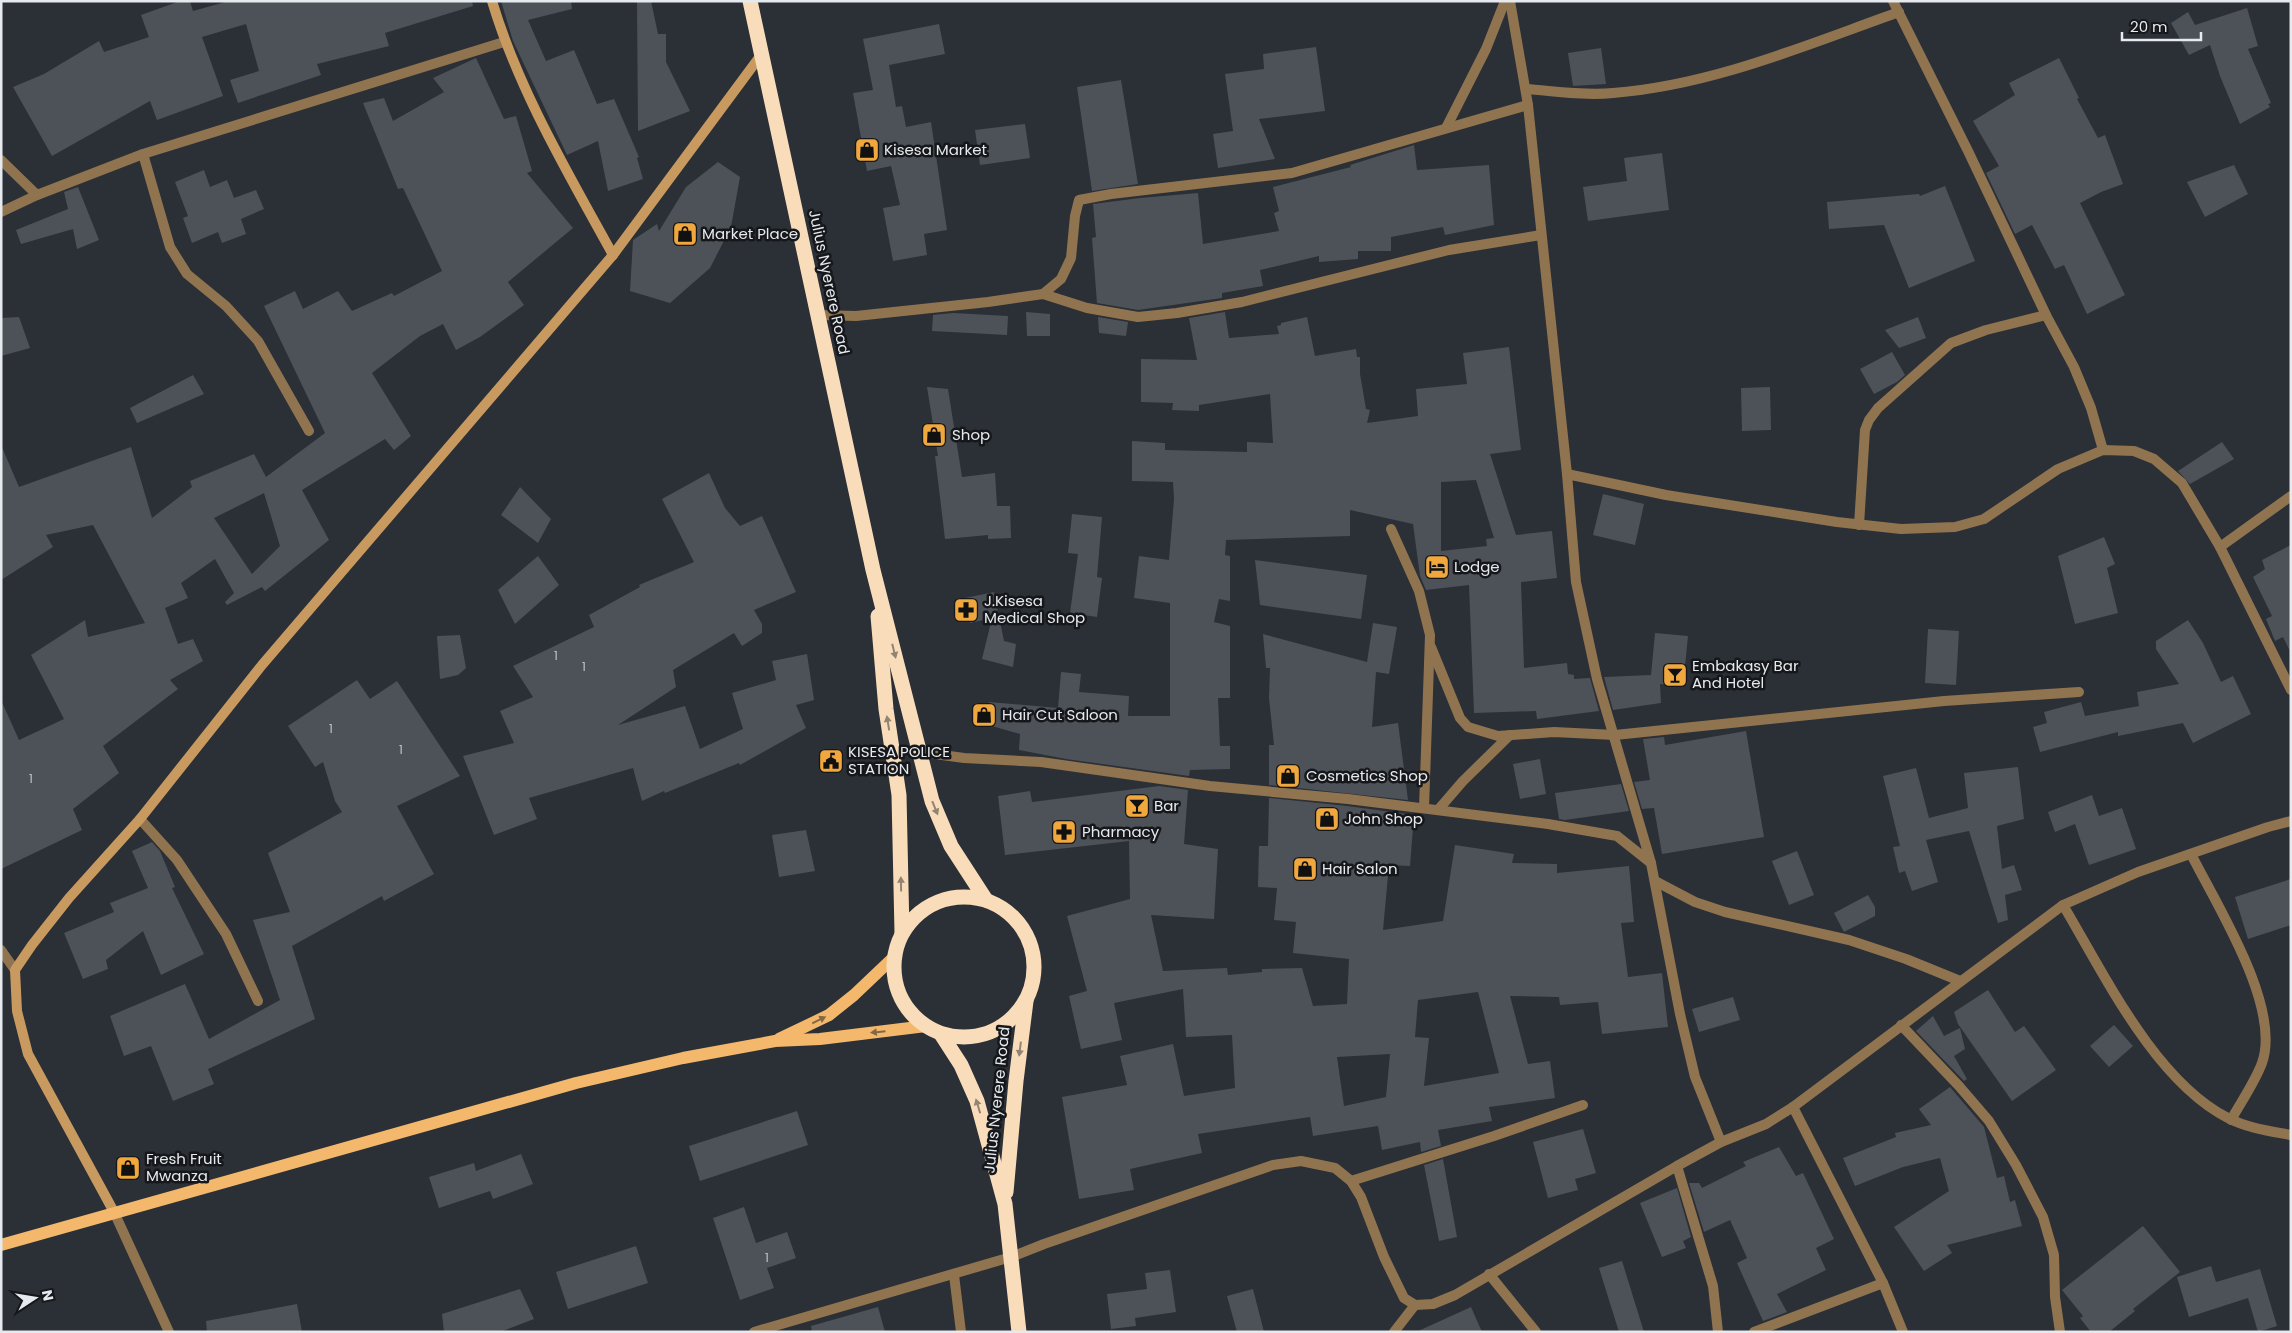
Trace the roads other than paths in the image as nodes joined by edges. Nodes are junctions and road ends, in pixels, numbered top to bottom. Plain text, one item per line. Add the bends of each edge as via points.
1 (492, 1) edge
2 (750, 1) edge
3 (1506, 1) edge
4 (1510, 1) edge
5 (1893, 1) edge
6 (1899, 12) junction
7 (504, 42) junction
8 (761, 55) junction
9 (1526, 90) junction
10 (1528, 105) junction
11 (1446, 128) junction
12 (143, 154) junction
13 (1, 160) edge
14 (37, 195) junction
15 (1, 212) edge
16 (1541, 235) junction
17 (613, 255) junction
18 (1043, 294) junction
19 (819, 314) junction
20 (2046, 316) junction
21 (309, 430) dead end
22 (2103, 450) junction
23 (1567, 474) junction
24 (2291, 496) edge
25 (1859, 524) junction
26 (1391, 529) dead end
27 (2220, 547) junction
28 (874, 570) junction
29 (1431, 647) junction
30 (2291, 690) edge
31 (2078, 692) dead end
32 (1510, 735) junction
33 (1615, 735) junction
34 (920, 752) junction
35 (1424, 808) junction
36 (1438, 810) junction
37 (140, 819) junction
38 (2291, 821) edge
39 (2191, 854) junction
40 (1651, 863) junction
41 (1655, 882) junction
42 (986, 900) junction
43 (2062, 905) junction
44 (902, 933) junction
45 (1, 950) edge
46 (894, 956) junction
47 (15, 970) junction
48 (1960, 981) junction
49 (258, 1001) dead end
50 (1026, 1001) junction
51 (1901, 1025) junction
52 (926, 1026) junction
53 (942, 1034) junction
54 (775, 1041) junction
55 (1583, 1105) dead end
56 (1794, 1107) junction
57 (2231, 1120) junction
58 (2291, 1135) edge
59 (1721, 1142) junction
60 (1677, 1166) junction
61 (1351, 1181) junction
62 (1005, 1204) junction
63 (114, 1212) junction
64 (1, 1245) edge
65 (1011, 1257) junction
66 (1489, 1274) junction
67 (954, 1275) junction
68 (1883, 1283) junction
69 (1415, 1305) junction
70 (169, 1332) edge
71 (754, 1332) edge
72 (961, 1332) edge
73 (1019, 1332) edge
74 (1394, 1332) edge
75 (1536, 1332) edge
76 (1718, 1332) edge
77 (1754, 1332) edge
78 (1903, 1332) edge
79 (2060, 1332) edge

1 - 7 street
2 - 8 highway, Julius Nyerere Road
3 - 11 street
4 - 9 street
5 - 6 street
6 - 9 street via 1733,70 1670,86 1612,94
6 - 20 street
7 - 12 street
7 - 17 street via 547,133
8 - 17 street
8 - 19 highway, Julius Nyerere Road
9 - 10 street
10 - 11 street
10 - 16 street
11 - 18 street via 1292,172 1079,200 1070,258 1061,279
12 - 14 street
12 - 21 street via 170,247 187,274 226,306 258,342
13 - 14 street
14 - 15 street
16 - 18 street via 1449,250 1242,302 1177,313 1138,317 1087,308
16 - 23 street
17 - 37 street via 262,665
18 - 19 street via 856,316
19 - 28 highway, Julius Nyerere Road
20 - 22 street via 2074,367 2091,408
20 - 25 street via 1986,330 1951,343 1878,408 1868,420 1865,430
22 - 25 street via 2058,469 1984,520 1946,528 1901,529
22 - 27 street via 2134,451 2162,465 2182,483
23 - 25 street via 1666,495
23 - 33 street via 1576,582 1597,679
24 - 27 street
26 - 29 street via 1419,591
27 - 30 street
28 -> 34 highway, Julius Nyerere Road
44 -> 28 highway, Julius Nyerere Road via 899,796 886,709
29 - 32 street via 1460,718 1468,727 1498,736
29 - 35 street
31 - 33 street
32 - 33 street via 1554,732
32 - 36 street
33 - 40 street
34 - 35 street via 1041,762 1210,786
34 -> 42 highway, Julius Nyerere Road via 932,800 951,846
35 - 36 street
36 - 40 street via 1617,836
37 - 47 street via 69,898
37 - 49 street via 177,860 226,934
38 - 39 street
39 - 43 street via 2138,872
39 - 57 street via 2245,959 2261,1003 2265,1035 2262,1062
40 - 41 street
41 - 48 street via 1695,902 1725,912 1849,940
41 - 59 street via 1695,1077
42 - 44 highway, Julius Nyerere Road via 962,896 938,901 917,914
42 - 50 highway, Julius Nyerere Road via 1008,912 1024,930 1033,953 1033,978
43 - 48 street
43 - 57 street via 2138,1033 2187,1089
44 - 46 highway, Julius Nyerere Road
45 - 47 street
46 - 52 highway, Julius Nyerere Road via 896,983 907,1008
54 -> 46 main road via 829,1015
47 - 63 street via 17,1011 28,1054
48 - 51 street
50 - 53 highway, Julius Nyerere Road via 1010,1020 990,1033 966,1038
50 -> 62 highway, Julius Nyerere Road
51 - 56 street
51 - 79 street via 1989,1121 2044,1217 2054,1255
52 - 53 highway, Julius Nyerere Road
52 -> 54 main road
62 -> 53 highway, Julius Nyerere Road via 978,1101
54 - 63 main road via 576,1083
55 - 61 street
56 - 59 street via 1766,1124
56 - 68 street
57 - 58 street
59 - 60 street
60 - 66 street
60 - 76 street via 1713,1286
61 - 65 street via 1335,1168 1301,1161 1273,1165
61 - 69 street via 1397,1286 1404,1298
62 - 65 highway, Julius Nyerere Road
63 - 64 main road
63 - 70 street
65 - 67 street
65 - 73 highway, Julius Nyerere Road
66 - 69 street via 1455,1295 1433,1304
66 - 75 street
67 - 71 street
67 - 72 street
68 - 77 street
68 - 78 street
69 - 74 street

